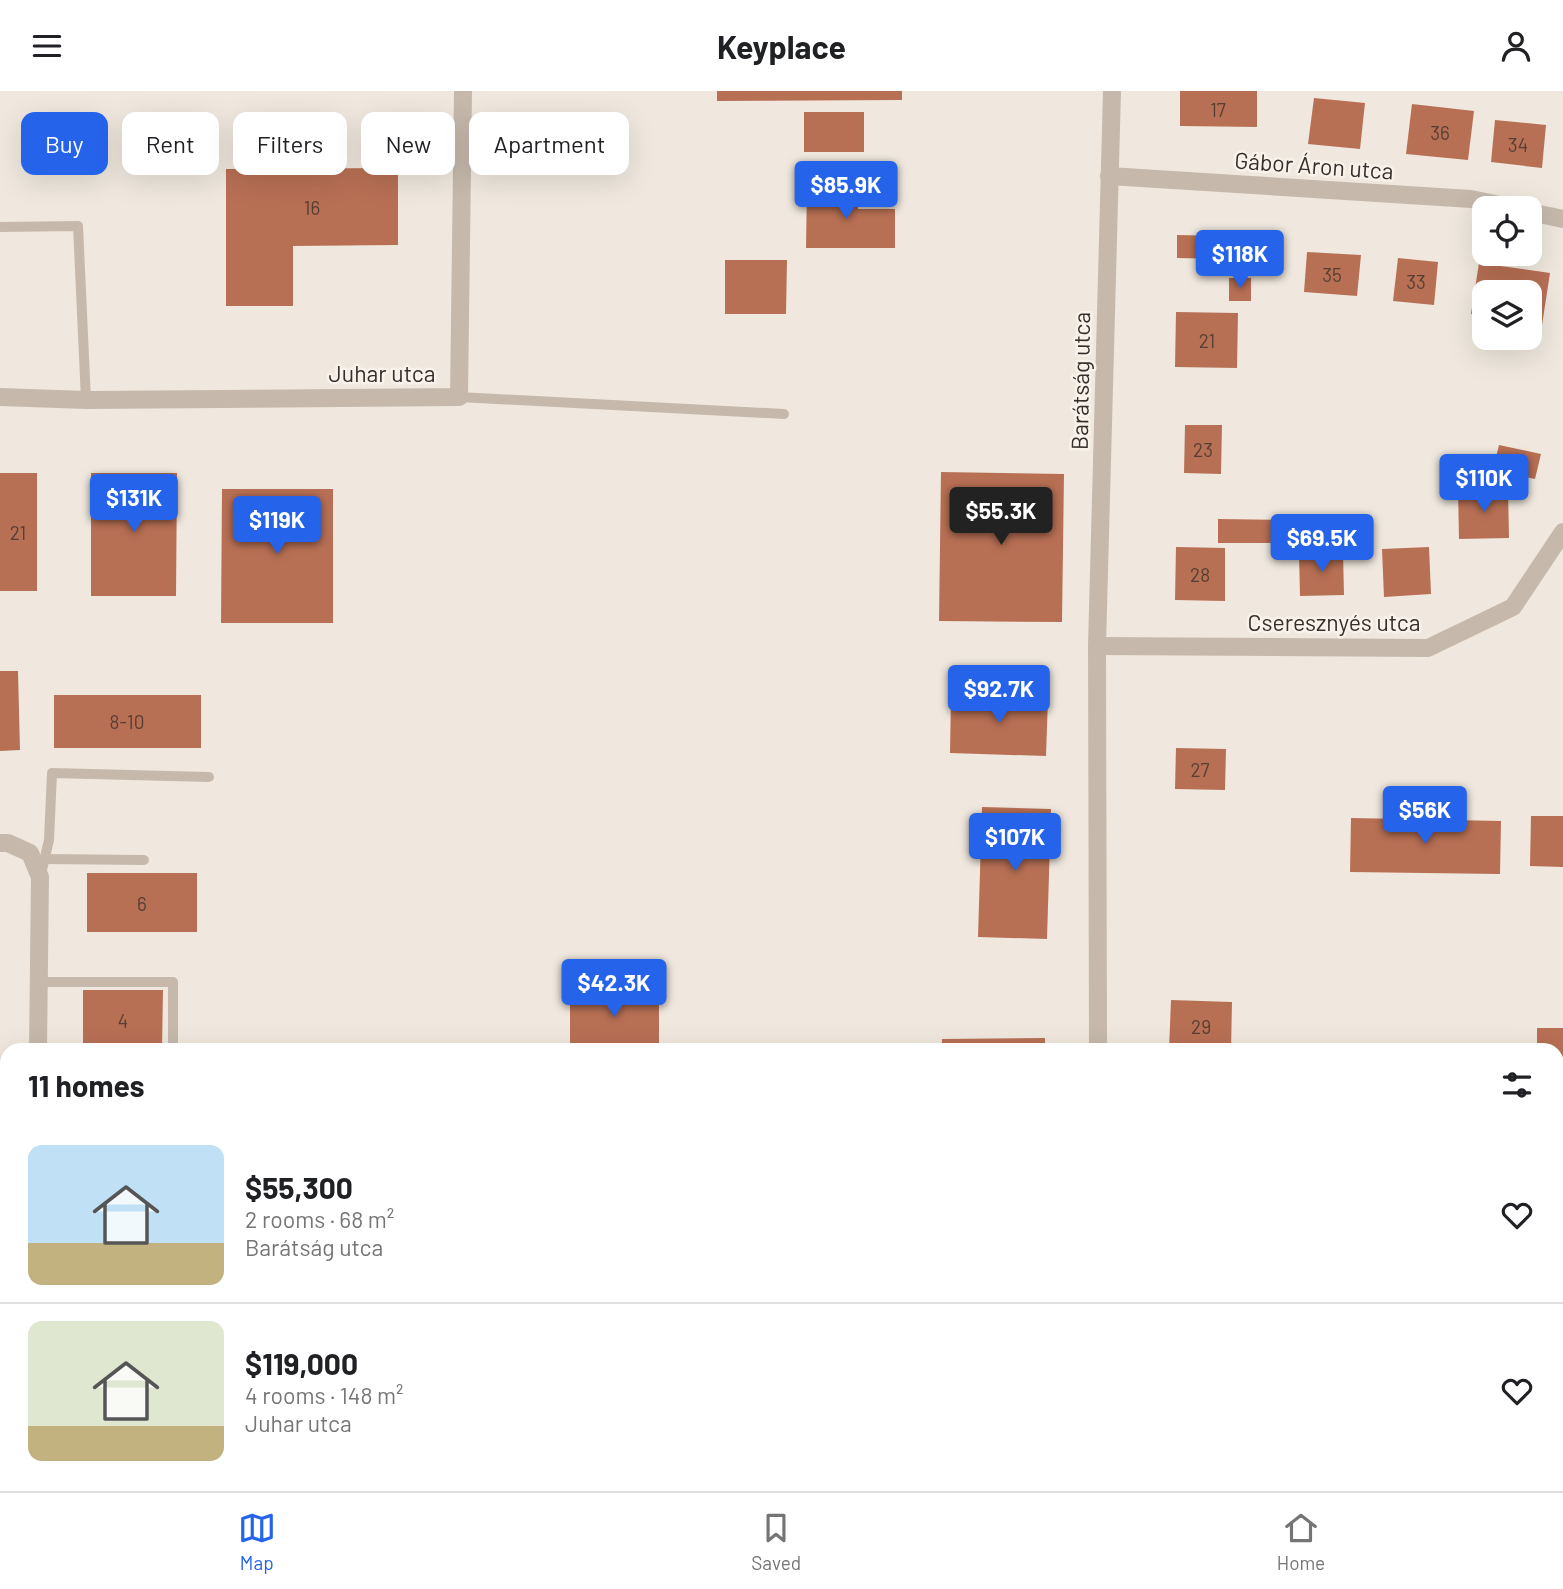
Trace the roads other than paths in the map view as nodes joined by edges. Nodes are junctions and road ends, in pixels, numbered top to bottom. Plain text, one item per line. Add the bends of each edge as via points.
1 (463, 91) edge
2 (1112, 91) edge
3 (1109, 176) junction
4 (1472, 199) edge
5 (1542, 215) edge
6 (1563, 219) edge
7 (0, 227) edge
8 (0, 397) edge
9 (459, 397) junction
10 (86, 400) junction
11 (784, 414) dead end
12 (1563, 532) edge
13 (1097, 646) junction
14 (209, 777) dead end
15 (0, 842) edge
16 (144, 860) dead end
17 (42, 868) junction
18 (39, 982) junction
19 (38, 1043) edge
20 (173, 1043) edge
21 (1098, 1043) edge

1 - 9 street, Juhar utca
2 - 3 street, Barátság utca
3 - 4 street, Gábor Áron utca
3 - 13 street, Barátság utca
5 - 6 street
7 - 10 lane via 78,226
8 - 10 street, Juhar utca
9 - 10 street, Juhar utca
9 - 11 lane
12 - 13 street, Cseresznyés utca via 1513,607 1428,648
13 - 21 street, Barátság utca
14 - 17 lane via 52,773 49,840
15 - 17 street via 30,853
16 - 17 lane
17 - 18 street
18 - 19 street
18 - 20 lane via 173,982

